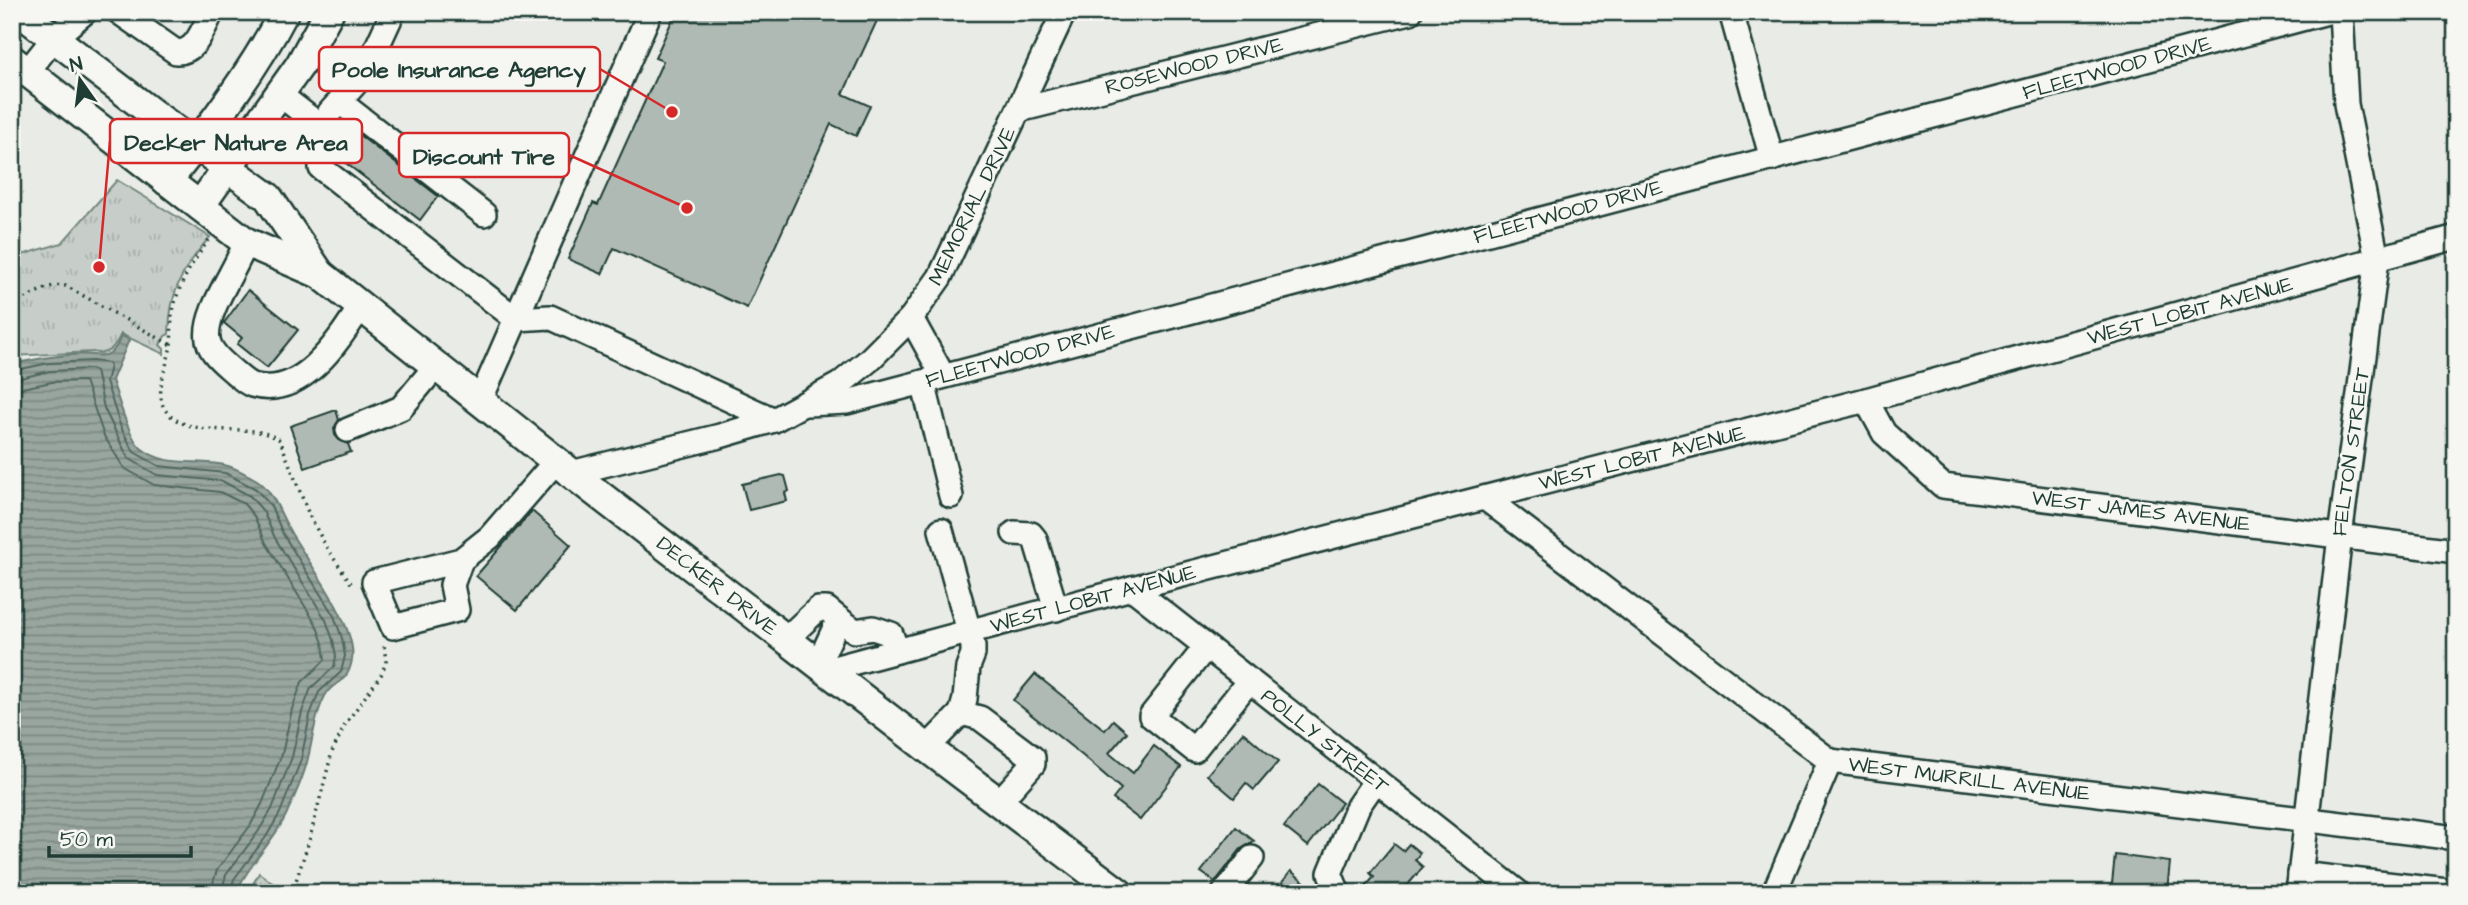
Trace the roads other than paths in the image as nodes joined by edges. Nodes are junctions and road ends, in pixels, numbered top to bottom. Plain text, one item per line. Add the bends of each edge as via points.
1 (20, 12) edge
2 (85, 12) edge
3 (119, 12) edge
4 (212, 12) edge
5 (284, 12) edge
6 (329, 12) edge
7 (393, 12) edge
8 (650, 12) edge
9 (1064, 12) edge
10 (1410, 12) edge
11 (1731, 12) edge
12 (2328, 12) edge
13 (2341, 12) edge
14 (54, 38) junction
15 (20, 66) edge
16 (279, 94) junction
17 (345, 96) junction
18 (1019, 110) junction
19 (319, 125) junction
20 (197, 145) junction
21 (1772, 159) junction
22 (227, 167) junction
23 (167, 181) junction
24 (200, 206) junction
25 (484, 214) dead end
26 (2455, 237) edge
27 (246, 242) junction
28 (2377, 259) junction
29 (320, 274) junction
30 (361, 306) junction
31 (911, 318) junction
32 (516, 319) junction
33 (436, 366) junction
34 (933, 379) junction
35 (1866, 400) junction
36 (480, 401) junction
37 (807, 404) junction
38 (774, 420) junction
39 (348, 430) dead end
40 (564, 467) junction
41 (951, 496) dead end
42 (1485, 498) junction
43 (941, 530) dead end
44 (1014, 533) dead end
45 (2340, 536) junction
46 (2456, 551) edge
47 (461, 560) dead end
48 (1132, 588) junction
49 (1056, 609) junction
50 (839, 619) junction
51 (968, 632) junction
52 (786, 639) junction
53 (1206, 647) junction
54 (897, 651) junction
55 (822, 667) junction
56 (1249, 681) junction
57 (961, 713) junction
58 (927, 748) junction
59 (1830, 761) junction
60 (1376, 780) junction
61 (999, 802) junction
62 (2307, 821) junction
63 (2456, 838) edge
64 (1252, 858) dead end
65 (2299, 883) edge
66 (2456, 892) edge
67 (1119, 893) edge
68 (1224, 893) edge
69 (1338, 893) edge
70 (1519, 893) edge
71 (1774, 893) edge

1 - 14 main road, DECKER DRIVE
2 - 14 street
3 - 4 street via 176,52 192,49
5 - 20 main road
6 - 16 main road
7 - 17 street via 365,73
8 - 32 street
9 - 18 street, MEMORIAL DRIVE
10 - 18 street, ROSEWOOD DRIVE
11 - 21 street
12 - 21 street, FLEETWOOD DRIVE
13 - 28 street, FELTON STREET via 2346,104
14 - 15 street
14 - 20 main road, DECKER DRIVE
15 - 23 main road, DECKER DRIVE
16 - 19 street
16 - 22 main road
17 - 19 street
17 - 25 street
18 - 31 street, MEMORIAL DRIVE via 940,277
19 - 32 street via 321,168
20 - 22 main road, DECKER DRIVE
20 - 23 main road
21 - 34 street, FLEETWOOD DRIVE
22 - 24 main road
22 - 29 main road, DECKER DRIVE via 268,197
23 - 24 main road, DECKER DRIVE
24 - 27 main road, DECKER DRIVE
26 - 28 street, WEST LOBIT AVENUE
27 - 29 main road, DECKER DRIVE
27 - 30 street via 216,301 208,340 223,363 250,385 279,385 315,368
28 - 35 street, WEST LOBIT AVENUE
28 - 45 street, FELTON STREET
29 - 30 main road, DECKER DRIVE
30 - 33 main road, DECKER DRIVE
31 - 34 street
31 - 37 street, MEMORIAL DRIVE via 840,384
32 - 36 street
32 - 38 street via 550,317
33 - 36 main road, DECKER DRIVE
33 - 39 street via 401,408
34 - 37 street, FLEETWOOD DRIVE via 847,402
34 - 41 street
35 - 42 street, WEST LOBIT AVENUE
35 - 45 street, WEST JAMES AVENUE via 1884,433 1943,486
36 - 40 main road, DECKER DRIVE
37 - 38 street, MEMORIAL DRIVE
38 - 40 street, MEMORIAL DRIVE via 720,436
40 - 47 street
40 - 52 main road, DECKER DRIVE
42 - 48 street, WEST LOBIT AVENUE
42 - 59 street, WEST MURRILL AVENUE
43 - 51 street
44 - 49 street via 1031,534 1035,539
45 - 46 street, WEST JAMES AVENUE
45 - 62 street, FELTON STREET
48 - 49 street, WEST LOBIT AVENUE
48 - 53 street, POLLY STREET
49 - 51 street, WEST LOBIT AVENUE
50 - 52 street via 827,608 818,609
50 - 54 street via 855,631 873,628 891,634
50 - 55 street
51 - 54 street, WEST LOBIT AVENUE
51 - 57 street via 974,654
52 - 55 main road, DECKER DRIVE
53 - 56 street, POLLY STREET
53 - 56 street via 1151,716 1194,750
54 - 55 street, WEST LOBIT AVENUE
55 - 58 main road, DECKER DRIVE
56 - 60 street, POLLY STREET
57 - 58 street
57 - 61 street via 980,718 1033,758 1033,764
58 - 61 main road, DECKER DRIVE
59 - 62 street, WEST MURRILL AVENUE
59 - 71 street
60 - 69 street via 1358,806 1331,873
60 - 70 street, POLLY STREET
61 - 67 main road, DECKER DRIVE
62 - 63 street, WEST MURRILL AVENUE
62 - 65 street, FELTON STREET
64 - 68 street
65 - 66 street

